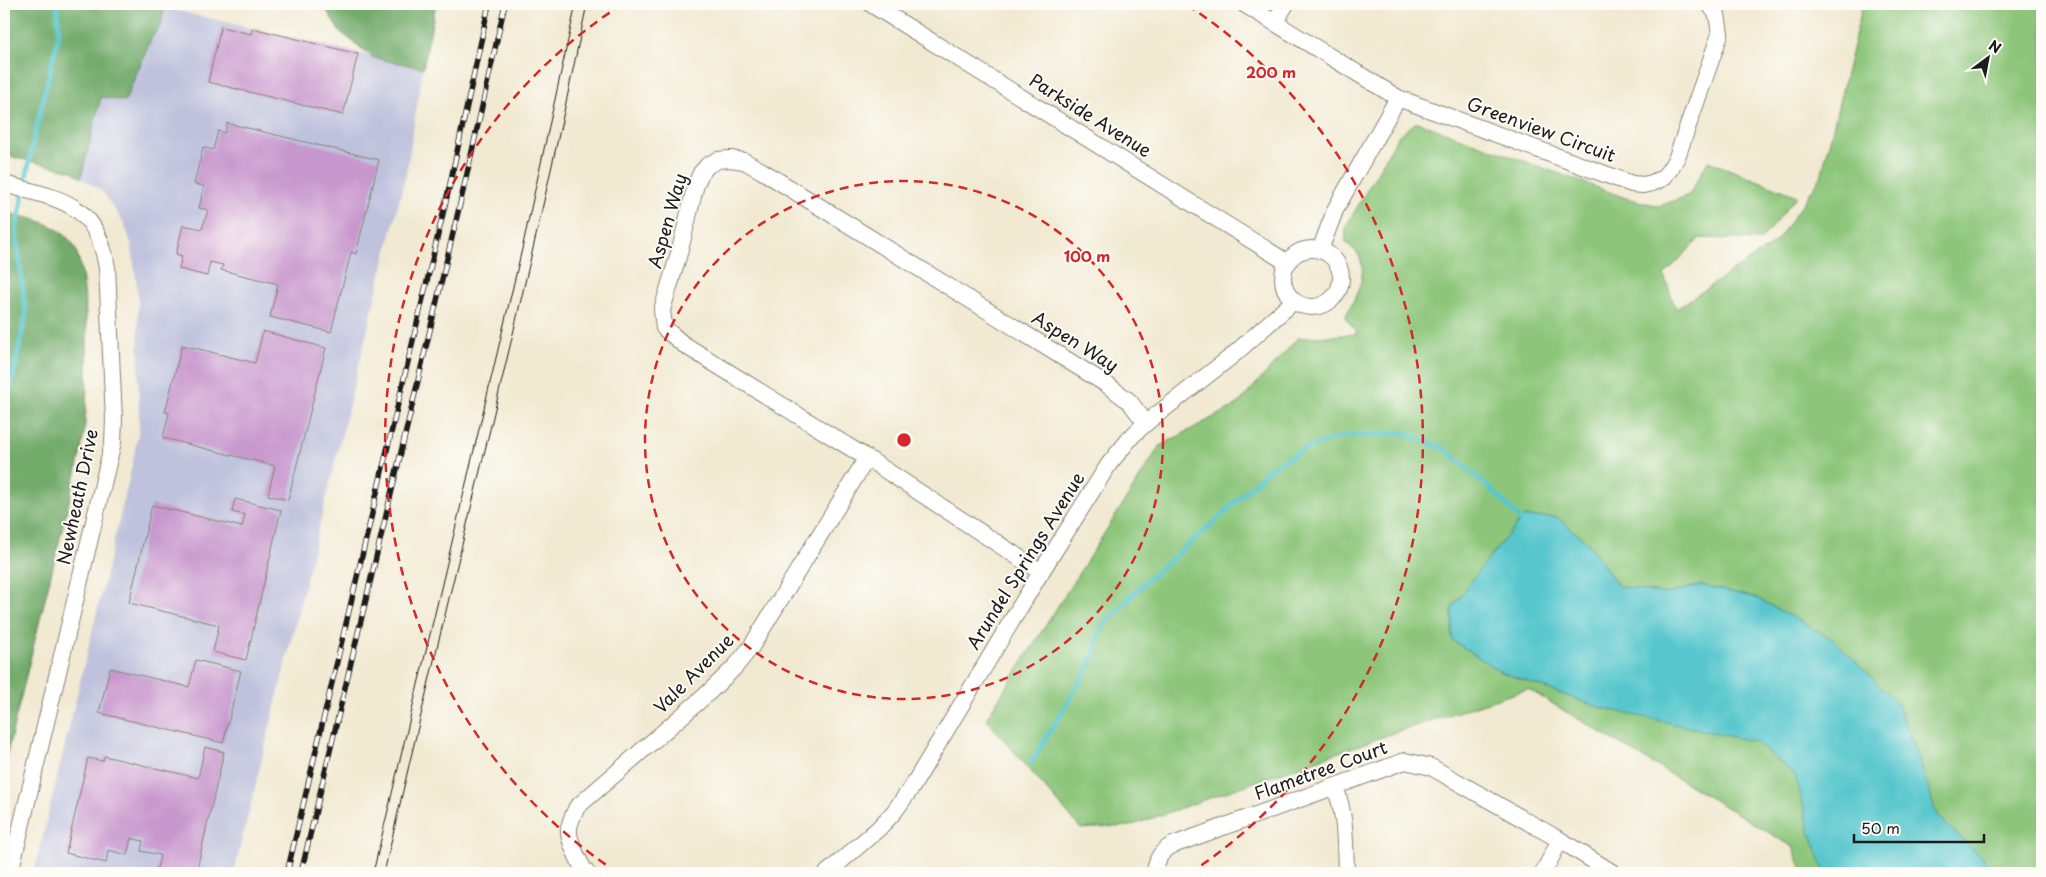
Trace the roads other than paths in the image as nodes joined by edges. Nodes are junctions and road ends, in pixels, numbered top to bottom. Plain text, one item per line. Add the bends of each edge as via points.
1 (871, 4) edge
2 (1244, 4) edge
3 (1286, 4) edge
4 (1709, 4) edge
5 (1275, 22) junction
6 (1398, 98) junction
7 (4, 184) edge
8 (1320, 250) junction
9 (1288, 263) junction
10 (1294, 301) junction
11 (1146, 423) junction
12 (867, 458) junction
13 (1041, 572) junction
14 (1335, 787) junction
15 (1560, 840) junction
16 (10, 873) edge
17 (587, 873) edge
18 (827, 873) edge
19 (1155, 873) edge
20 (1346, 873) edge
21 (1543, 873) edge
22 (1613, 873) edge

1 - 9 street, Parkside Avenue
2 - 5 street, Greenview Circuit
3 - 5 street
4 - 6 street, Greenview Circuit via 1717,14 1720,34 1677,156 1663,178 1652,183 1632,184
5 - 6 street, Greenview Circuit
6 - 8 street via 1336,208
7 - 16 street, Newheath Drive via 70,204 96,228 104,247 107,268 114,427 111,451
8 - 9 street via 1302,251
8 - 10 street via 1340,269 1340,288 1336,296 1311,308
9 - 10 street via 1284,283
10 - 11 street, Arundel Springs Avenue via 1232,356
11 - 12 street, Aspen Way via 1129,401 1106,384 762,171 730,158 708,165 696,184 662,310 664,328 683,344
11 - 13 street, Arundel Springs Avenue via 1109,464
12 - 13 street, Aspen Way
12 - 17 street, Vale Avenue via 751,647 736,666 577,807 568,836
13 - 18 street, Arundel Springs Avenue via 903,799 878,829
14 - 15 street, Flametree Court via 1405,762 1431,767
14 - 19 street, Flametree Court via 1173,845 1159,857
14 - 20 street via 1343,816
15 - 21 street
15 - 22 street, Flametree Court

